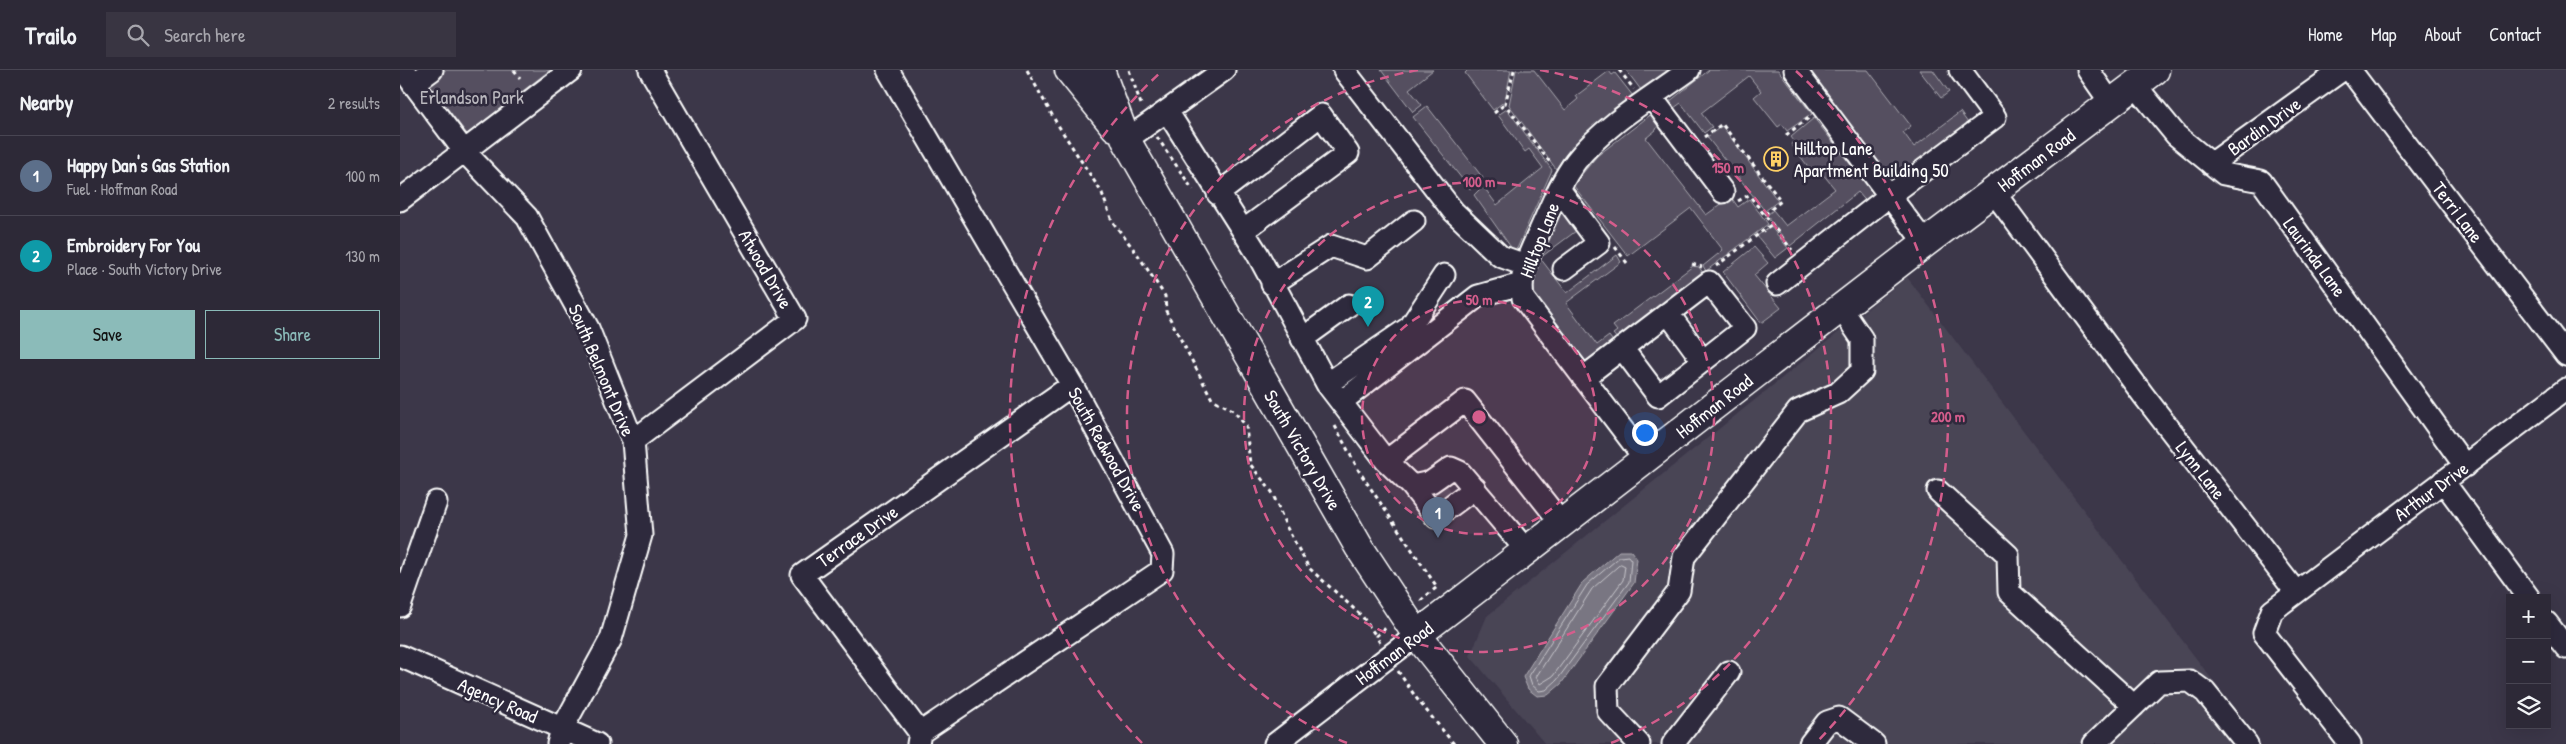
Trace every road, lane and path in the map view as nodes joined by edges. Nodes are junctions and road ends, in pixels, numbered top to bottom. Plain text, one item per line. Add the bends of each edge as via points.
1 (432, 70) edge
2 (514, 70) edge
3 (571, 70) edge
4 (650, 70) edge
5 (888, 70) edge
6 (1028, 70) edge
7 (1069, 70) edge
8 (1100, 70) edge
9 (1129, 70) edge
10 (1224, 70) edge
11 (1344, 70) edge
12 (1514, 70) edge
13 (1689, 70) edge
14 (1795, 70) edge
15 (1960, 70) edge
16 (2088, 70) edge
17 (2342, 70) edge
18 (2350, 70) edge
19 (408, 77) edge
20 (520, 78) dead end
21 (2145, 78) edge
22 (1652, 98) junction
23 (2111, 103) junction
24 (1506, 104) junction
25 (1823, 108) junction
26 (1167, 111) junction
27 (1494, 113) dead end
28 (1148, 124) junction
29 (1786, 135) dead end
30 (1126, 140) junction
31 (1689, 148) junction
32 (464, 151) junction
33 (2211, 164) junction
34 (1562, 185) junction
35 (1723, 192) joint
36 (1993, 192) junction
37 (1208, 196) junction
38 (1888, 196) junction
39 (400, 200) edge
40 (1764, 215) junction
41 (1414, 221) dead end
42 (1772, 224) junction
43 (1243, 231) junction
44 (1925, 243) junction
45 (1692, 264) dead end
46 (1803, 264) junction
47 (1713, 268) dead end
48 (1564, 269) dead end
49 (1523, 274) junction
50 (1706, 274) dead end
51 (1444, 275) dead end
52 (1272, 284) junction
53 (1777, 284) dead end
54 (1349, 305) dead end
55 (1841, 308) junction
56 (1668, 313) junction
57 (1302, 339) junction
58 (1622, 348) junction
59 (2566, 355) edge
60 (1703, 361) junction
61 (1583, 378) junction
62 (1327, 384) junction
63 (1072, 385) junction
64 (2563, 400) edge
65 (1336, 410) junction
66 (633, 441) junction
67 (1645, 459) junction
68 (1386, 461) junction
69 (2465, 466) junction
70 (2444, 481) junction
71 (1475, 488) junction
72 (1938, 491) dead end
73 (1436, 494) junction
74 (436, 502) dead end
75 (1562, 524) junction
76 (1527, 551) junction
77 (2295, 592) junction
78 (2526, 594) edge
79 (400, 606) edge
80 (1410, 625) junction
81 (2551, 628) edge
82 (1376, 636) junction
83 (2566, 648) edge
84 (400, 656) edge
85 (1389, 657) junction
86 (1729, 672) dead end
87 (2134, 706) junction
88 (560, 736) edge
89 (919, 738) edge
90 (596, 744) edge
91 (1275, 744) edge
92 (1454, 744) edge
93 (1504, 744) edge
94 (1639, 744) edge
95 (1673, 744) edge
96 (1810, 744) edge
97 (1874, 744) edge
98 (2094, 744) edge
99 (2247, 744) edge
100 (2350, 744) edge

1 - 19 street
2 - 20 path
3 - 32 street
4 - 66 street, Atwood Drive via 794,319
5 - 63 street, South Redwood Drive
6 - 82 path via 1056,122 1102,193 1112,221 1165,296 1166,311 1212,399 1233,410 1246,426 1250,464 1272,492 1309,568 1362,616
7 - 30 main road, South Victory Drive
8 - 30 main road, South Victory Drive
9 - 28 path
10 - 26 street
11 - 49 street via 1452,211
12 - 24 path
13 - 22 street, Hilltop Lane
14 - 25 street
15 - 38 street via 1995,117
16 - 23 street
17 - 33 street, Bardin Drive
18 - 59 street, Terri Lane
19 - 32 street, South Belmont Drive
21 - 23 main road, Hoffman Road
21 - 33 street, Laurinda Lane via 2176,135
22 - 31 street
22 - 34 street, Hilltop Lane via 1599,137 1576,162
23 - 36 main road, Hoffman Road
24 - 27 path
24 - 34 path
25 - 29 path
25 - 38 street
26 - 28 street
26 - 37 street
28 - 30 street
28 - 37 path
30 - 80 main road, South Victory Drive via 1359,547
31 - 35 street
31 - 40 path via 1722,124 1781,201
32 - 39 street
32 - 66 street, South Belmont Drive via 527,217 588,328
33 - 69 street, Laurinda Lane via 2224,174 2261,181
34 - 48 street via 1599,243
34 - 49 street, Hilltop Lane
35 - 40 path via 1739,202 1749,195
36 - 44 main road, Hoffman Road
36 - 77 street, Lynn Lane
37 - 43 street
37 - 43 street via 1321,115 1348,153
38 - 44 street
38 - 46 street
40 - 42 path
41 - 52 street via 1367,258 1331,246
42 - 46 path
42 - 47 path
43 - 52 street
44 - 55 main road, Hoffman Road
45 - 50 path via 1701,266
46 - 53 street
49 - 61 street, Hilltop Lane via 1523,298
49 - 65 street via 1478,296
51 - 62 street via 1410,327
52 - 57 street
54 - 57 street
55 - 67 main road, Hoffman Road
55 - 94 street via 1862,339 1862,370 1838,393 1798,410 1684,557 1678,592 1607,686 1608,711
56 - 58 street
56 - 60 street
56 - 60 street via 1709,282 1745,328
57 - 62 street
58 - 60 street via 1658,396
58 - 61 street
61 - 67 street, Hilltop Lane
62 - 65 street
63 - 89 street, South Redwood Drive via 1164,554 1162,570
63 - 89 street, Terrace Drive via 802,575
64 - 69 street, Arthur Drive
65 - 68 street
65 - 80 path via 1360,471 1437,587
66 - 88 street, South Belmont Drive via 641,535 611,639
67 - 75 main road, Hoffman Road
68 - 73 street
68 - 75 street via 1465,401
69 - 70 street, Arthur Drive
70 - 77 street, Arthur Drive
70 - 78 street
71 - 73 street
71 - 73 street via 1460,472 1451,468
71 - 76 street
72 - 87 street via 2008,555 2009,592
74 - 79 street
75 - 76 main road, Hoffman Road
76 - 80 main road, Hoffman Road
77 - 100 street via 2272,610 2264,633
80 - 82 path
80 - 85 street, Hoffman Road
80 - 93 main road, South Victory Drive
81 - 83 street
82 - 85 path
84 - 88 street, Agency Road
85 - 91 street, Hoffman Road
85 - 92 path via 1417,699
86 - 95 street
87 - 98 street
87 - 99 street via 2159,682 2190,681 2205,692
88 - 90 street, Agency Road
96 - 97 street via 1827,722 1839,718

